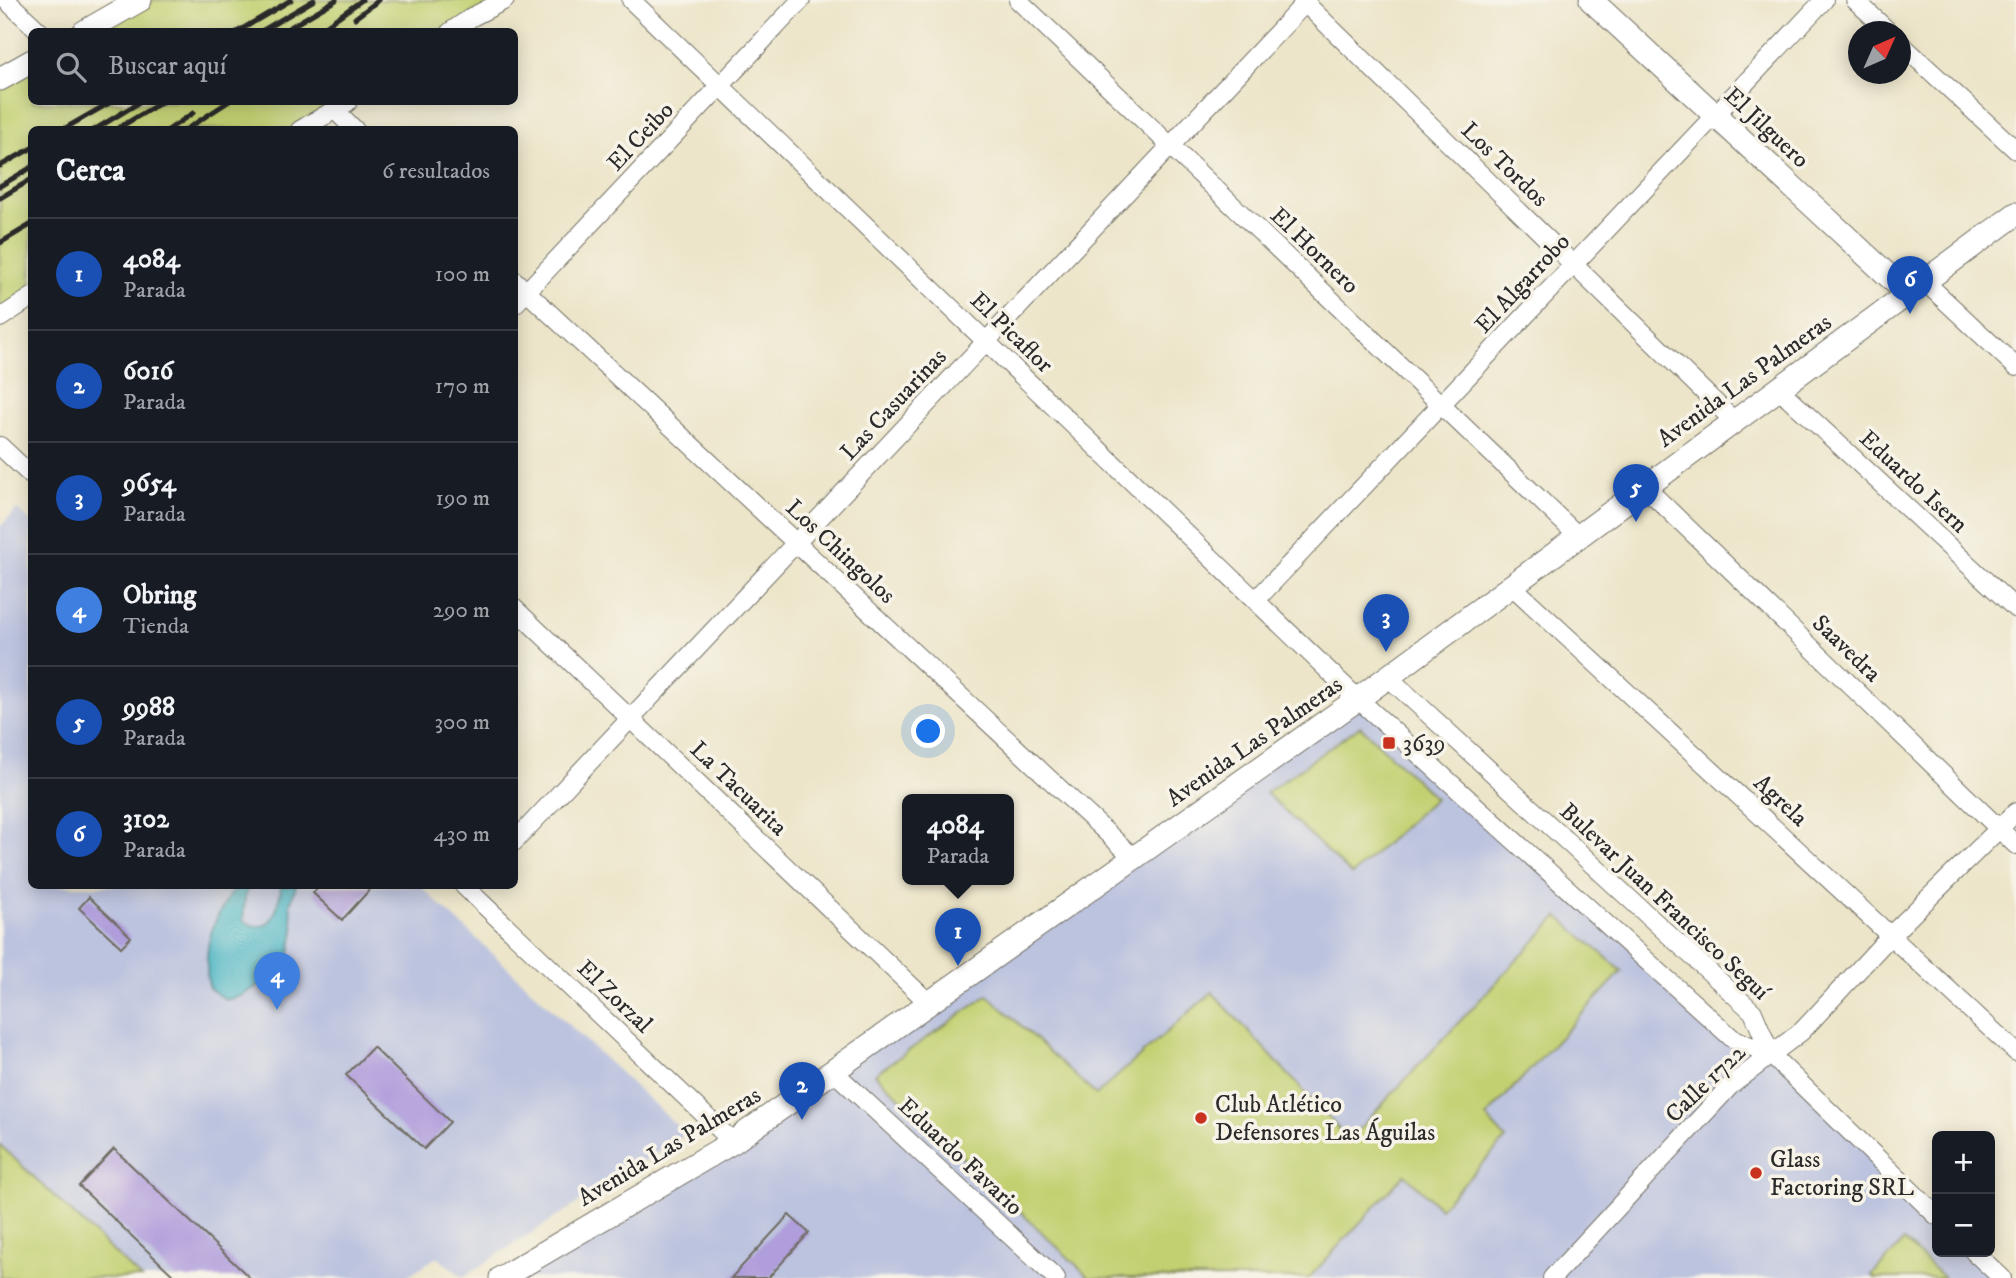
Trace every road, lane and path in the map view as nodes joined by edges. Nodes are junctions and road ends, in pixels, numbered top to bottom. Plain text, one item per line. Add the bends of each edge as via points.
1 (6, 0) edge
2 (140, 0) edge
3 (505, 0) edge
4 (631, 0) edge
5 (801, 0) edge
6 (1018, 0) edge
7 (1591, 0) edge
8 (1824, 0) edge
9 (1855, 0) edge
10 (1305, 1) edge
11 (1877, 21) edge
12 (36, 28) edge
13 (91, 28) edge
14 (456, 28) edge
15 (1911, 53) edge
16 (28, 63) edge
17 (0, 79) edge
18 (720, 86) junction
19 (342, 106) edge
20 (1715, 115) junction
21 (307, 126) edge
22 (353, 126) edge
23 (1170, 146) junction
24 (2016, 150) edge
25 (2016, 214) edge
26 (1573, 265) junction
27 (1915, 287) junction
28 (519, 293) edge
29 (28, 300) edge
30 (0, 318) edge
31 (986, 341) junction
32 (2016, 367) edge
33 (1778, 388) junction
34 (1441, 405) junction
35 (1734, 421) junction
36 (0, 446) edge
37 (28, 472) edge
38 (1645, 486) junction
39 (1578, 536) junction
40 (796, 543) junction
41 (1511, 586) junction
42 (1256, 600) junction
43 (2016, 609) edge
44 (518, 612) edge
45 (1388, 677) junction
46 (1358, 699) junction
47 (631, 719) junction
48 (2016, 812) edge
49 (1998, 828) junction
50 (518, 838) edge
51 (2016, 845) edge
52 (1134, 858) junction
53 (471, 889) edge
54 (1891, 936) junction
55 (929, 1003) junction
56 (2016, 1052) edge
57 (1771, 1055) junction
58 (833, 1071) junction
59 (733, 1142) junction
60 (1932, 1211) edge
61 (1979, 1257) edge
62 (501, 1278) edge
63 (1056, 1278) edge
64 (1552, 1278) edge
65 (2001, 1278) edge

1 - 12 street
2 - 13 main road
3 - 14 street
4 - 18 street, El Picaflor
5 - 18 street, El Ceibo
6 - 23 street, El Hornero
7 - 20 main road, El Jilguero
8 - 20 street, El Algarrobo
9 - 11 street
10 - 23 street, Las Casuarinas
10 - 26 street, Los Tordos
15 - 24 street
16 - 17 main road
18 - 28 street, El Ceibo
18 - 31 street, El Picaflor
19 - 21 street
19 - 22 street
20 - 26 street, El Algarrobo
20 - 27 main road, El Jilguero
23 - 31 street, Las Casuarinas
23 - 34 street, El Hornero
25 - 27 main road, Avenida Las Palmeras
26 - 34 street, El Algarrobo
26 - 35 street, Los Tordos
27 - 32 street
27 - 33 main road, Avenida Las Palmeras
28 - 40 street, Los Chingolos
29 - 30 street
31 - 40 street, Las Casuarinas
31 - 42 street, El Picaflor
33 - 35 main road, Avenida Las Palmeras
33 - 43 street, Eduardo Isern
34 - 39 street, El Hornero
34 - 42 street, El Algarrobo
35 - 38 main road, Avenida Las Palmeras
36 - 37 street
38 - 39 main road, Avenida Las Palmeras
38 - 49 street, Saavedra
39 - 41 main road, Avenida Las Palmeras
40 - 47 street, Las Casuarinas
40 - 52 street, Los Chingolos
41 - 45 main road, Avenida Las Palmeras
41 - 54 street, Agrela
42 - 46 street, El Picaflor
44 - 47 street, La Tacuarita
45 - 46 main road, Avenida Las Palmeras
45 - 57 street, Bulevar Juan Francisco Seguí via 1753,1012
46 - 52 main road, Avenida Las Palmeras
46 - 57 street via 1732,1038
47 - 50 street, Las Casuarinas
47 - 55 street, La Tacuarita
48 - 49 street, Calle 1722
49 - 51 street, Saavedra
49 - 54 street, Calle 1722
52 - 55 main road, Avenida Las Palmeras
53 - 59 street, El Zorzal
54 - 56 street, Agrela
54 - 57 street, Calle 1722 via 1802,1031
55 - 58 main road, Avenida Las Palmeras
57 - 60 street
57 - 64 street, Calle 1722 via 1730,1086
58 - 59 main road, Avenida Las Palmeras
58 - 63 street, Eduardo Favario
59 - 62 main road, Avenida Las Palmeras
61 - 65 street

